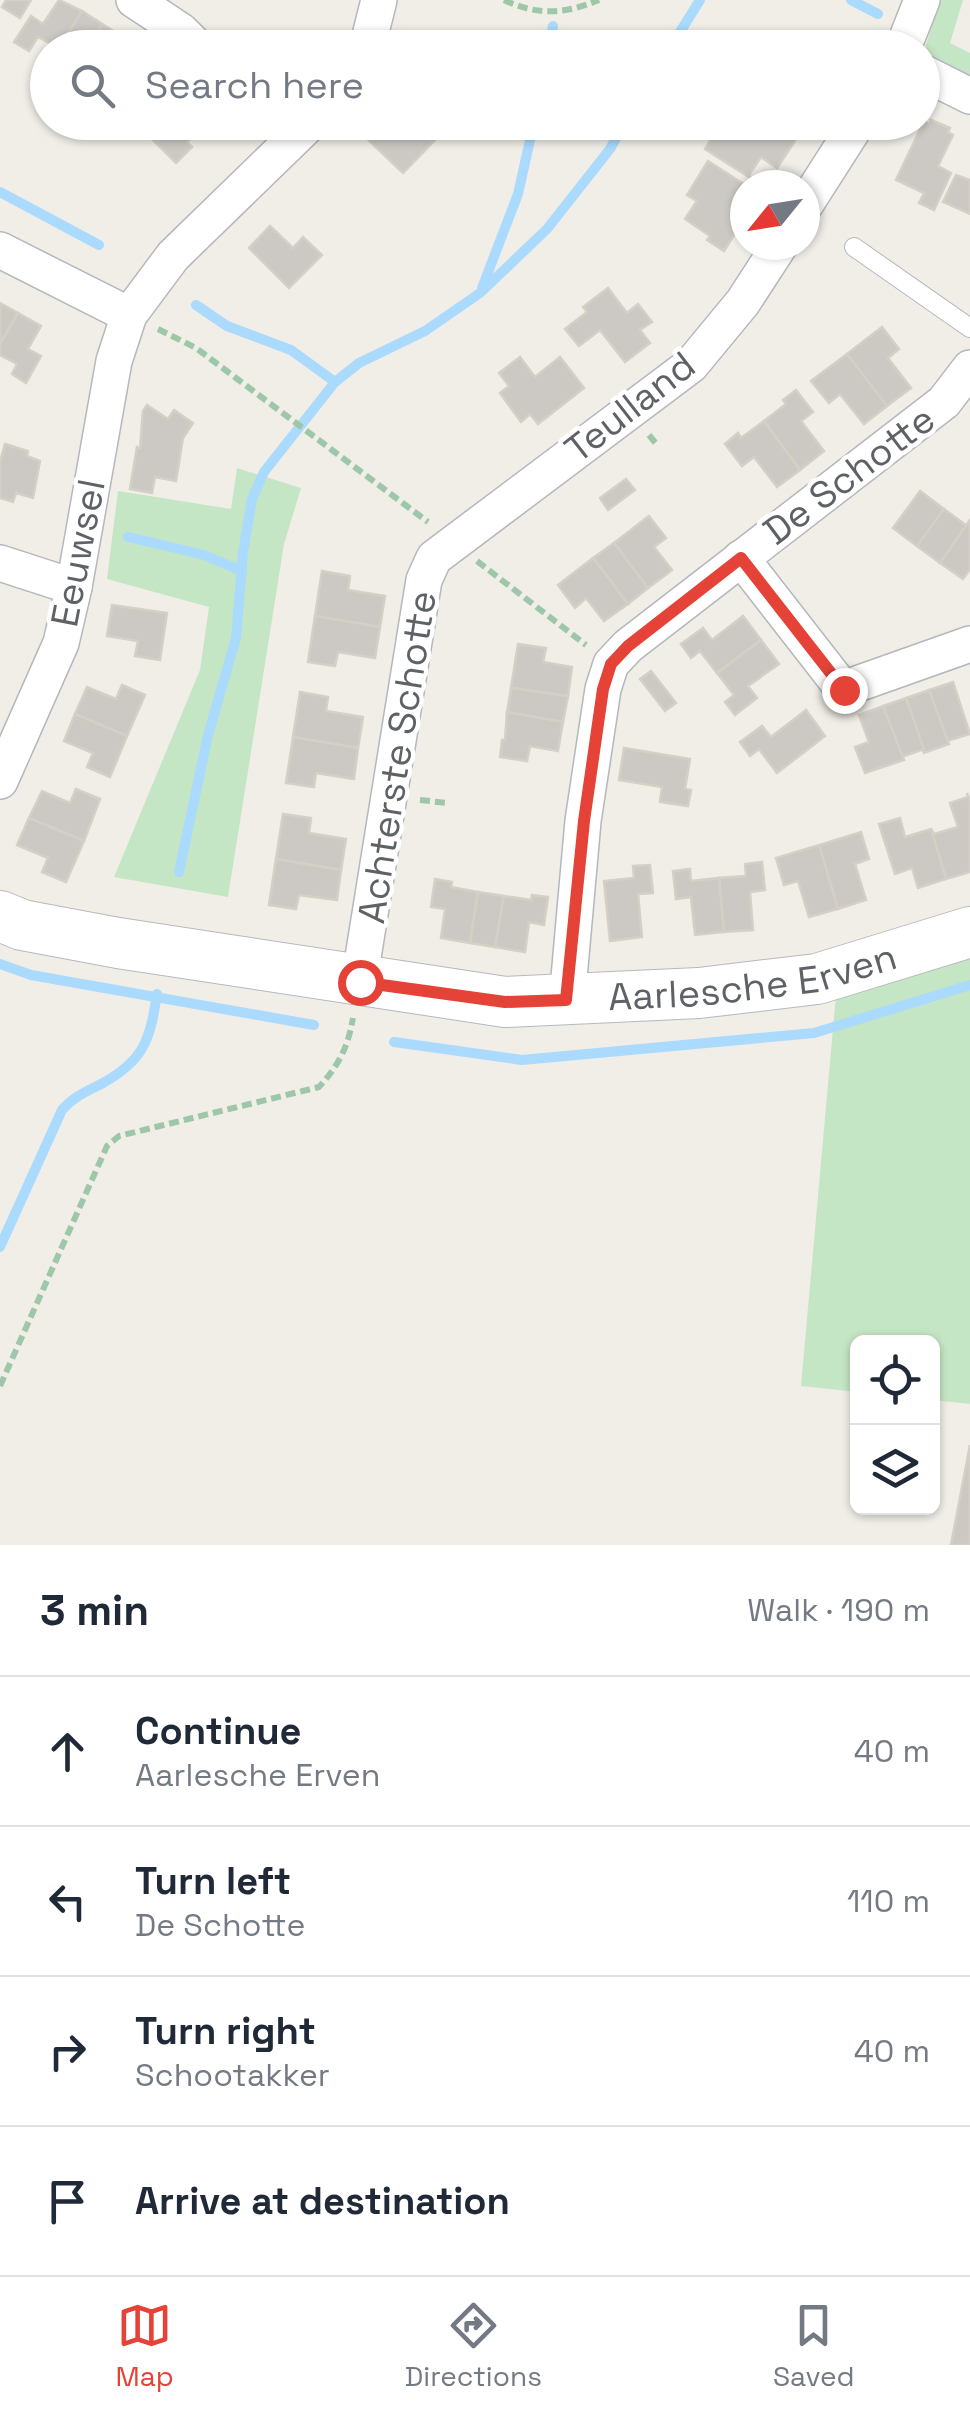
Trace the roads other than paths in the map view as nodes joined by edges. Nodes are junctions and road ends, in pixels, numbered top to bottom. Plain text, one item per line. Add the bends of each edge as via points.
1 (134, 0) edge
2 (378, 0) edge
3 (922, 0) edge
4 (179, 30) edge
5 (370, 30) edge
6 (910, 30) edge
7 (940, 81) edge
8 (970, 96) edge
9 (283, 140) edge
10 (847, 140) edge
11 (820, 182) edge
12 (854, 247) dead end
13 (0, 250) edge
14 (770, 260) edge
15 (129, 315) junction
16 (970, 328) edge
17 (970, 368) edge
18 (957, 412) edge
19 (452, 542) joint
20 (741, 558) junction
21 (0, 563) edge
22 (74, 586) junction
23 (970, 644) edge
24 (0, 781) edge
25 (0, 916) edge
26 (970, 932) edge
27 (360, 982) junction
28 (566, 1000) junction

1 - 4 street
2 - 5 street
3 - 6 street
7 - 8 street
9 - 15 street, Eeuwsel via 174,256
10 - 11 street
12 - 16 lane
13 - 15 street
14 - 19 street, Teulland via 691,365
15 - 22 street, Eeuwsel via 114,361
17 - 18 street, De Schotte
18 - 20 street, De Schotte
19 - 27 street, Achterste Schotte via 424,580
20 - 23 street via 844,690
20 - 28 street, De Schotte via 611,664 584,821
21 - 22 street
22 - 24 street, Eeuwsel via 60,643
25 - 27 street, Aarlesche Erven via 118,943
26 - 28 street, Aarlesche Erven via 817,978 699,994
27 - 28 street, Aarlesche Erven via 505,1002

